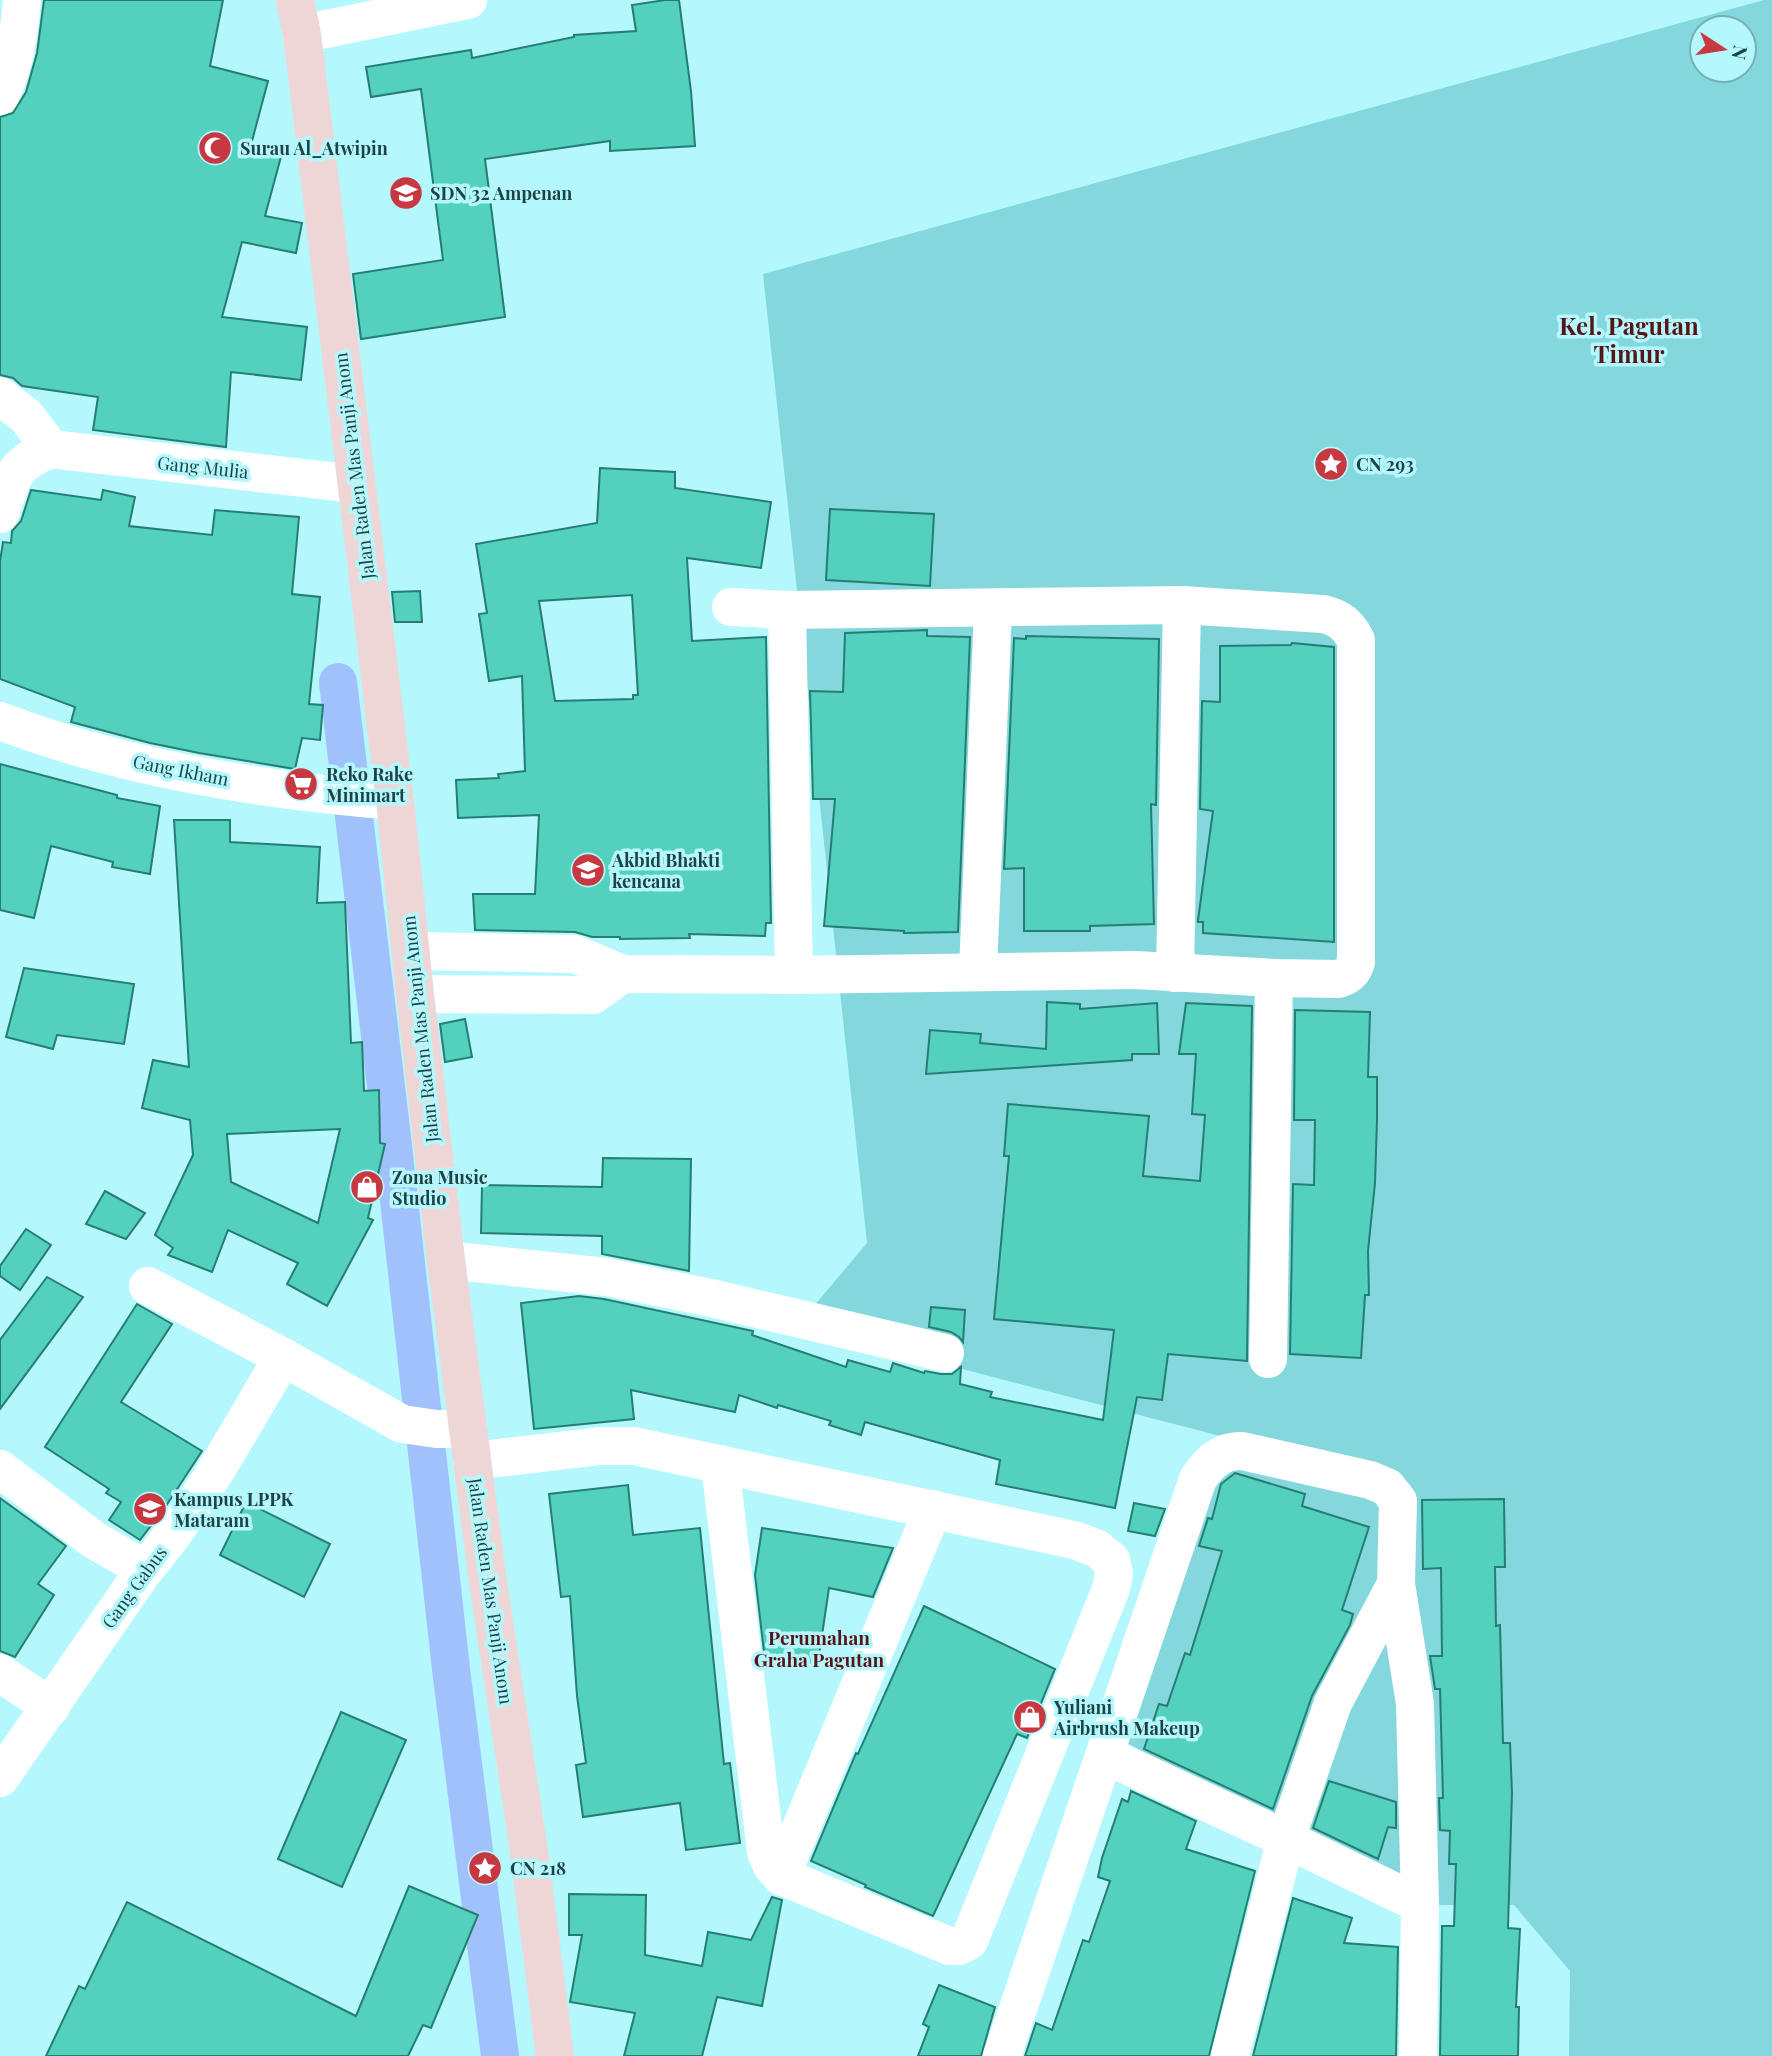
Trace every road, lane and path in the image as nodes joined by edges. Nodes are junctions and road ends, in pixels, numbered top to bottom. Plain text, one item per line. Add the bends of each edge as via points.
1 (22, 0) edge
2 (468, 0) edge
3 (299, 17) edge
4 (0, 96) edge
5 (0, 396) edge
6 (51, 449) junction
7 (356, 484) junction
8 (0, 514) edge
9 (1182, 606) junction
10 (731, 607) dead end
11 (993, 609) junction
12 (787, 610) junction
13 (0, 721) edge
14 (364, 798) junction
15 (411, 951) junction
16 (978, 971) junction
17 (1175, 973) junction
18 (622, 974) junction
19 (794, 975) junction
20 (1274, 978) junction
21 (415, 994) junction
22 (446, 1259) junction
23 (148, 1286) dead end
24 (945, 1353) dead end
25 (283, 1357) junction
26 (1268, 1359) dead end
27 (445, 1436) junction
28 (720, 1464) junction
29 (0, 1469) edge
30 (933, 1509) junction
31 (145, 1569) junction
32 (1396, 1584) junction
33 (0, 1673) edge
34 (51, 1707) junction
35 (1105, 1755) junction
36 (0, 1777) edge
37 (1286, 1839) junction
38 (781, 1876) junction
39 (1420, 1904) junction
40 (555, 2056) edge
41 (1002, 2056) edge
42 (1230, 2056) edge
43 (1418, 2056) edge

1 - 4 street via 9,77
2 - 3 street
3 - 7 street, Jalan Raden Mas Panji Anom
5 - 6 street via 26,416
6 - 7 street, Gang Mulia
6 - 8 street via 17,469
7 - 14 street, Jalan Raden Mas Panji Anom
9 - 11 street
9 - 17 street
9 - 20 street via 1323,614 1342,621 1356,640 1356,962 1347,977 1338,979
10 - 12 street
11 - 12 street
11 - 16 street
12 - 19 street
13 - 14 street, Gang Ikham via 126,760
14 - 15 street, Jalan Raden Mas Panji Anom
15 - 18 street via 575,954
15 - 21 street, Jalan Raden Mas Panji Anom
16 - 17 street
16 - 19 street
17 - 20 street
18 - 19 street
18 - 21 street via 593,995
20 - 26 street
21 - 22 street, Jalan Raden Mas Panji Anom
22 - 24 street via 607,1277
22 - 27 street, Jalan Raden Mas Panji Anom
23 - 25 street
25 - 27 street
25 - 31 street, Gang Gabus via 190,1509
27 - 28 street via 634,1446
27 - 40 street, Jalan Raden Mas Panji Anom via 488,1583
28 - 30 street
28 - 38 street via 766,1852
29 - 31 street via 94,1540
30 - 38 street
30 - 38 street via 1096,1548 1111,1560 1114,1574 975,1928 969,1941 949,1946
31 - 34 street, Gang Gabus
32 - 35 street via 1398,1501 1387,1487 1242,1451 1218,1456 1198,1479
32 - 37 street via 1333,1703
32 - 39 street via 1415,1704
33 - 34 street
34 - 36 street, Gang Gabus
35 - 37 street
35 - 41 street
37 - 39 street
37 - 42 street
39 - 43 street

